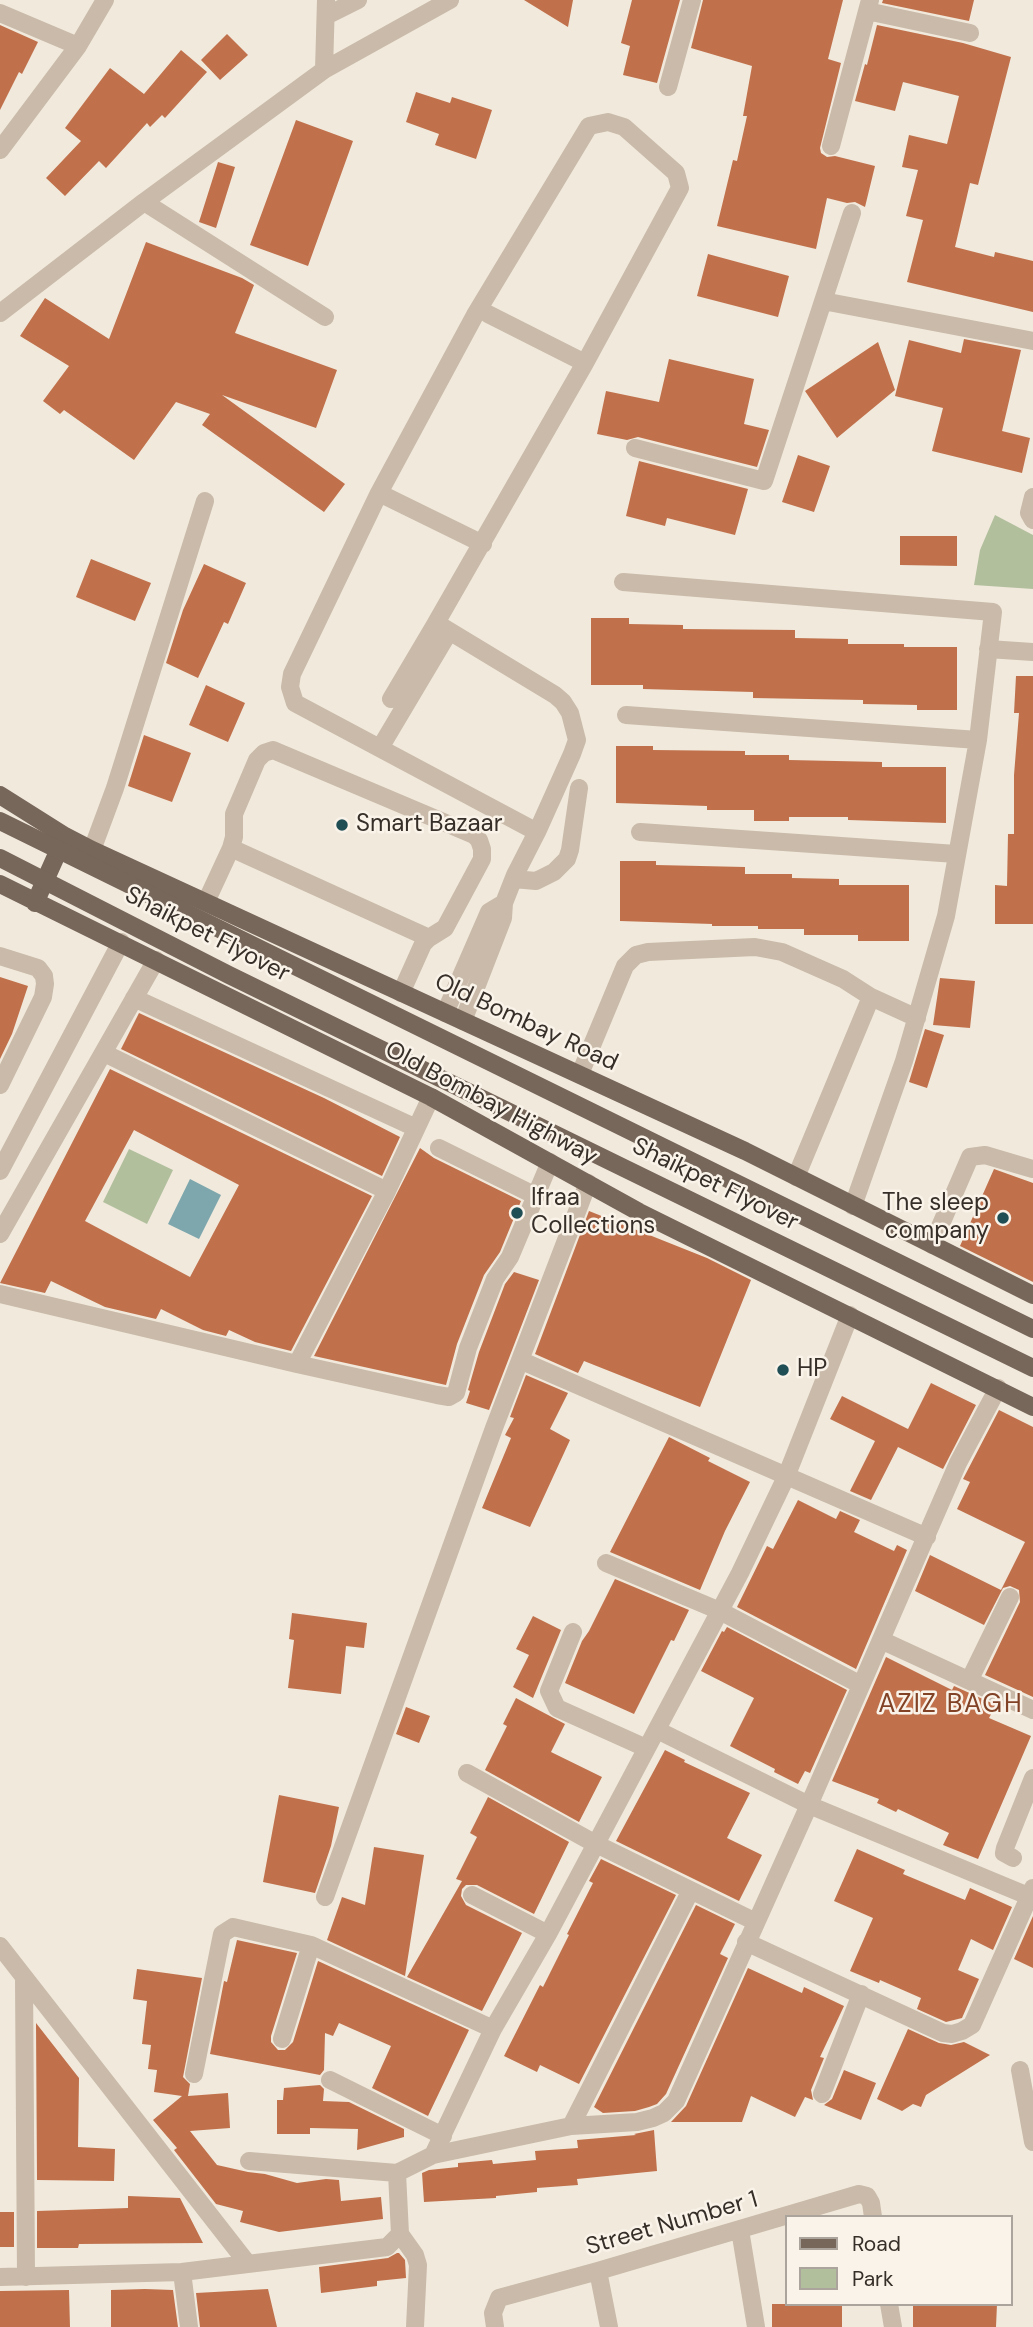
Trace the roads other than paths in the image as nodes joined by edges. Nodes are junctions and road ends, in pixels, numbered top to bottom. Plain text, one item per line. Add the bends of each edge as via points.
1 (105, 0) edge
2 (358, 0) edge
3 (450, 0) edge
4 (692, 0) edge
5 (868, 6) edge
6 (326, 8) edge
7 (0, 13) edge
8 (970, 33) dead end
9 (78, 46) junction
10 (324, 70) junction
11 (668, 87) dead end
12 (831, 146) dead end
13 (0, 150) edge
14 (144, 202) junction
15 (852, 213) dead end
16 (823, 301) junction
17 (0, 313) edge
18 (488, 314) dead end
19 (326, 317) dead end
20 (1033, 341) edge
21 (585, 363) junction
22 (635, 448) dead end
23 (379, 493) junction
24 (1033, 497) edge
25 (205, 501) dead end
26 (1033, 520) edge
27 (483, 544) junction
28 (623, 582) dead end
29 (443, 628) junction
30 (988, 649) junction
31 (1033, 652) edge
32 (391, 699) dead end
33 (626, 715) dead end
34 (978, 740) junction
35 (380, 748) junction
36 (579, 788) dead end
37 (0, 795) edge
38 (0, 821) edge
39 (537, 832) junction
40 (640, 832) dead end
41 (65, 836) junction
42 (231, 848) junction
43 (92, 850) junction
44 (956, 854) junction
45 (0, 858) edge
46 (514, 879) junction
47 (0, 884) edge
48 (206, 902) junction
49 (35, 903) junction
50 (504, 903) junction
51 (429, 938) junction
52 (121, 942) junction
53 (0, 956) edge
54 (156, 960) junction
55 (401, 993) junction
56 (871, 997) junction
57 (134, 998) junction
58 (445, 1013) junction
59 (917, 1018) junction
60 (463, 1021) junction
61 (104, 1053) junction
62 (580, 1074) junction
63 (0, 1085) edge
64 (431, 1097) junction
65 (416, 1128) junction
66 (439, 1149) dead end
67 (550, 1162) junction
68 (1033, 1169) edge
69 (0, 1171) edge
70 (796, 1177) junction
71 (588, 1183) junction
72 (387, 1191) junction
73 (536, 1196) junction
74 (853, 1206) junction
75 (0, 1234) edge
76 (932, 1245) junction
77 (0, 1294) edge
78 (1033, 1295) edge
79 (850, 1315) junction
80 (1033, 1328) edge
81 (522, 1361) junction
82 (297, 1364) junction
83 (1033, 1368) edge
84 (998, 1388) junction
85 (1033, 1407) edge
86 (786, 1477) junction
87 (926, 1537) junction
88 (606, 1563) dead end
89 (1010, 1597) dead end
90 (720, 1611) junction
91 (573, 1632) dead end
92 (881, 1640) junction
93 (970, 1679) junction
94 (861, 1685) junction
95 (1033, 1710) edge
96 (657, 1730) junction
97 (646, 1748) junction
98 (467, 1773) dead end
99 (1033, 1778) edge
100 (809, 1805) junction
101 (594, 1843) junction
102 (1002, 1885) junction
103 (690, 1892) junction
104 (1032, 1894) edge
105 (472, 1895) dead end
106 (325, 1896) dead end
107 (756, 1922) junction
108 (548, 1934) junction
109 (746, 1942) junction
110 (311, 1945) junction
111 (0, 1946) edge
112 (24, 1977) junction
113 (860, 1994) junction
114 (493, 2029) junction
115 (282, 2039) dead end
116 (1020, 2070) dead end
117 (194, 2074) dead end
118 (330, 2080) dead end
119 (822, 2094) dead end
120 (571, 2126) junction
121 (443, 2136) junction
122 (1033, 2142) edge
123 (433, 2154) junction
124 (249, 2161) dead end
125 (397, 2173) junction
126 (790, 2215) edge
127 (872, 2215) edge
128 (785, 2216) edge
129 (740, 2230) junction
130 (400, 2234) junction
131 (248, 2264) junction
132 (182, 2272) junction
133 (598, 2272) junction
134 (0, 2277) edge
135 (26, 2277) junction
136 (888, 2306) edge
137 (189, 2327) edge
138 (415, 2327) edge
139 (495, 2327) edge
140 (609, 2327) edge
141 (756, 2327) edge
142 (892, 2327) edge

1 - 9 street
2 - 6 street
3 - 10 street
4 - 11 street
5 - 8 street
5 - 12 street
6 - 10 street
7 - 9 street
9 - 13 street
10 - 14 street
14 - 17 street
14 - 19 street
15 - 16 street
16 - 20 street
16 - 22 street via 764,481
18 - 21 street
21 - 23 street via 680,188 676,173 624,127 608,122 589,126 475,316
21 - 27 street
23 - 27 street
23 - 35 street via 292,674 290,687 295,703
24 - 26 street via 1029,513
25 - 43 street
27 - 29 street
28 - 30 street via 993,612
29 - 32 street
29 - 35 street
29 - 39 street via 555,695 570,713 577,740
30 - 31 street
30 - 34 street
33 - 34 street
34 - 44 street
35 - 39 street
36 - 46 street via 566,859 537,881
37 - 41 main road, Old Bombay Road
38 - 80 main road, Shaikpet Flyover, bridge
39 - 46 street
40 - 44 street
41 - 43 main road, Old Bombay Road
41 - 49 main road
42 - 48 street
42 - 51 street
42 - 51 street via 234,814 257,760 273,750 474,835 482,859 445,928
43 - 48 main road, Old Bombay Road
44 - 59 street via 946,916
45 - 83 main road, Shaikpet Flyover, bridge via 229,975
46 - 50 street
47 - 49 main road, Old Bombay Highway
48 - 55 main road, Old Bombay Road
49 - 52 main road, Old Bombay Highway
50 - 58 street via 489,912
50 - 60 street via 503,918
51 - 55 street
52 - 54 main road, Old Bombay Highway
52 - 69 street
53 - 63 street via 38,968 45,984
54 - 57 street
54 - 64 main road, Old Bombay Highway
55 - 58 main road, Old Bombay Road
56 - 59 street
56 - 62 street via 782,952 755,947 636,955 625,966
56 - 70 street
57 - 61 street
57 - 65 street
58 - 60 main road, Old Bombay Road
59 - 74 street
60 - 62 main road, Old Bombay Road
61 - 72 street
61 - 75 street
62 - 70 main road, Old Bombay Road
64 - 65 street
64 - 67 main road, Old Bombay Highway
65 - 72 street
66 - 73 street
67 - 71 main road, Old Bombay Highway
67 - 73 street
68 - 76 street via 985,1155 970,1157
70 - 74 main road, Old Bombay Road
71 - 79 main road, Old Bombay Highway
71 - 81 street
72 - 82 street
73 - 82 street via 510,1257 495,1279 456,1393 437,1395
74 - 76 main road, Old Bombay Road
76 - 78 main road, Old Bombay Road
77 - 82 street
79 - 84 main road, Old Bombay Highway
79 - 86 street
81 - 86 street
81 - 106 street
84 - 85 main road, Old Bombay Highway
84 - 87 street
86 - 87 street
86 - 90 street
87 - 92 street
88 - 90 street
89 - 93 street
90 - 94 street
90 - 96 street
91 - 97 street via 549,1691 556,1708
92 - 93 street
92 - 94 street
93 - 95 street
94 - 100 street
96 - 97 street
96 - 100 street
97 - 101 street
98 - 101 street
99 - 102 street via 1005,1848 1004,1853 1014,1855
100 - 102 street
100 - 107 street
101 - 103 street
101 - 108 street
102 - 104 street
103 - 107 street
103 - 120 street
104 - 113 street via 972,2025 962,2031 943,2032
105 - 108 street
107 - 109 street
108 - 114 street
109 - 113 street
109 - 120 street via 676,2101 664,2113 637,2122
110 - 114 street
110 - 115 street
110 - 117 street via 233,1927 226,1930
111 - 112 street
112 - 131 street
112 - 135 street
113 - 119 street
114 - 121 street
116 - 122 street
118 - 121 street
120 - 123 street
121 - 123 street
123 - 125 street
124 - 125 street
125 - 130 street
126 - 127 street, Street Number 1 via 859,2194 867,2196
128 - 129 street, Street Number 1
129 - 133 street, Street Number 1
129 - 141 street
130 - 131 street via 387,2247
130 - 138 street via 418,2265
131 - 132 street
132 - 135 street
132 - 137 street
133 - 139 street, Street Number 1 via 499,2298 493,2313
133 - 140 street
134 - 135 street
136 - 142 street

